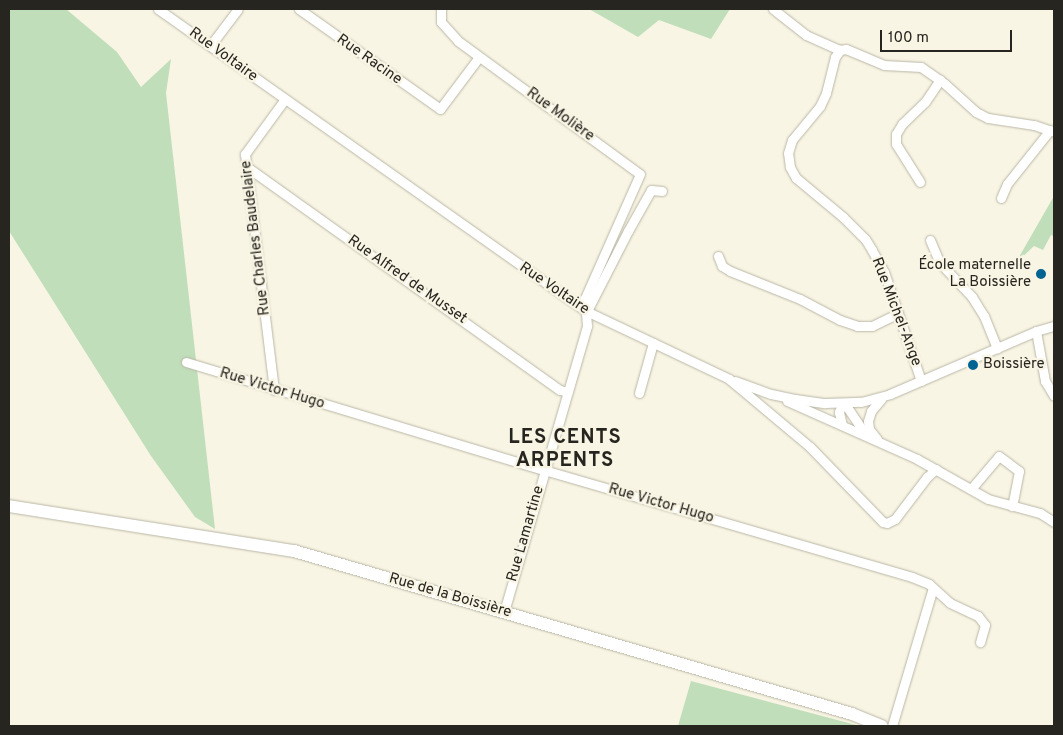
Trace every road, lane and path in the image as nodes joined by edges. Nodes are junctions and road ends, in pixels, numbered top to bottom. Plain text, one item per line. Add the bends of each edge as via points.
1 (158, 9) edge
2 (238, 9) edge
3 (299, 9) edge
4 (441, 9) edge
5 (773, 9) edge
6 (210, 46) junction
7 (840, 50) junction
8 (479, 56) junction
9 (940, 80) junction
10 (284, 99) junction
11 (1052, 131) edge
12 (247, 166) junction
13 (920, 182) dead end
14 (662, 192) dead end
15 (1002, 198) dead end
16 (930, 240) dead end
17 (718, 256) dead end
18 (598, 280) junction
19 (587, 312) junction
20 (898, 314) junction
21 (1054, 326) edge
22 (1036, 331) junction
23 (653, 342) junction
24 (997, 348) junction
25 (186, 362) dead end
26 (729, 379) junction
27 (921, 380) junction
28 (274, 390) junction
29 (568, 392) junction
30 (639, 393) dead end
31 (771, 394) junction
32 (890, 394) junction
33 (1054, 396) edge
34 (843, 404) junction
35 (842, 425) junction
36 (866, 435) junction
37 (878, 441) junction
38 (936, 469) junction
39 (544, 470) junction
40 (971, 489) junction
41 (9, 506) edge
42 (1012, 506) junction
43 (1054, 522) edge
44 (933, 588) junction
45 (504, 612) junction
46 (980, 642) dead end
47 (882, 726) edge
48 (892, 726) edge

1 - 6 street, Rue Voltaire
2 - 6 street
3 - 8 street, Rue Racine via 440,109
4 - 8 street, Rue Molière via 441,22 458,41
5 - 7 street via 806,35
6 - 10 street, Rue Voltaire
7 - 9 street via 846,49 884,65 921,68
7 - 20 street, Rue Michel-Ange via 820,106 792,140 788,153 790,167 796,178 865,239 884,272
8 - 18 street, Rue Molière via 640,174
9 - 11 street via 976,112 988,118
9 - 13 street via 896,134 896,144
10 - 12 street, Rue Charles Baudelaire via 245,154
10 - 19 street, Rue Voltaire
11 - 15 street via 1007,184
12 - 28 street, Rue Charles Baudelaire
12 - 29 street, Rue Alfred de Musset via 560,390
14 - 18 street via 651,190
16 - 24 street via 940,263 976,303
17 - 20 street via 722,266 730,271 857,326 872,326
18 - 19 street, Rue Lamartine
19 - 23 street, Rue Voltaire
19 - 29 street, Rue Lamartine via 587,326
20 - 27 street, Rue Michel-Ange
21 - 22 street
22 - 24 street
22 - 33 street via 1045,381
23 - 26 street, Rue Voltaire
23 - 30 street
24 - 27 street
25 - 28 street, Rue Victor Hugo
26 - 31 street
26 - 38 street, Rue Voltaire via 810,447 883,522 895,519
27 - 32 street
28 - 39 street, Rue Victor Hugo
29 - 39 street, Rue Lamartine
31 - 34 street
31 - 35 street
32 - 34 street
32 - 37 street via 875,403 868,421 869,429
34 - 35 street via 839,412
34 - 36 street
35 - 36 street
36 - 37 street
37 - 38 street
38 - 40 street
39 - 44 street, Rue Victor Hugo via 912,577
39 - 45 street, Rue Lamartine
40 - 42 street
40 - 42 street via 999,456 1019,471
41 - 45 main road, Rue de la Boissière via 294,551
42 - 43 street
44 - 46 street, Rue Victor Hugo via 950,603 978,616 985,625
44 - 48 street
45 - 47 main road, Rue de la Boissière via 852,714

